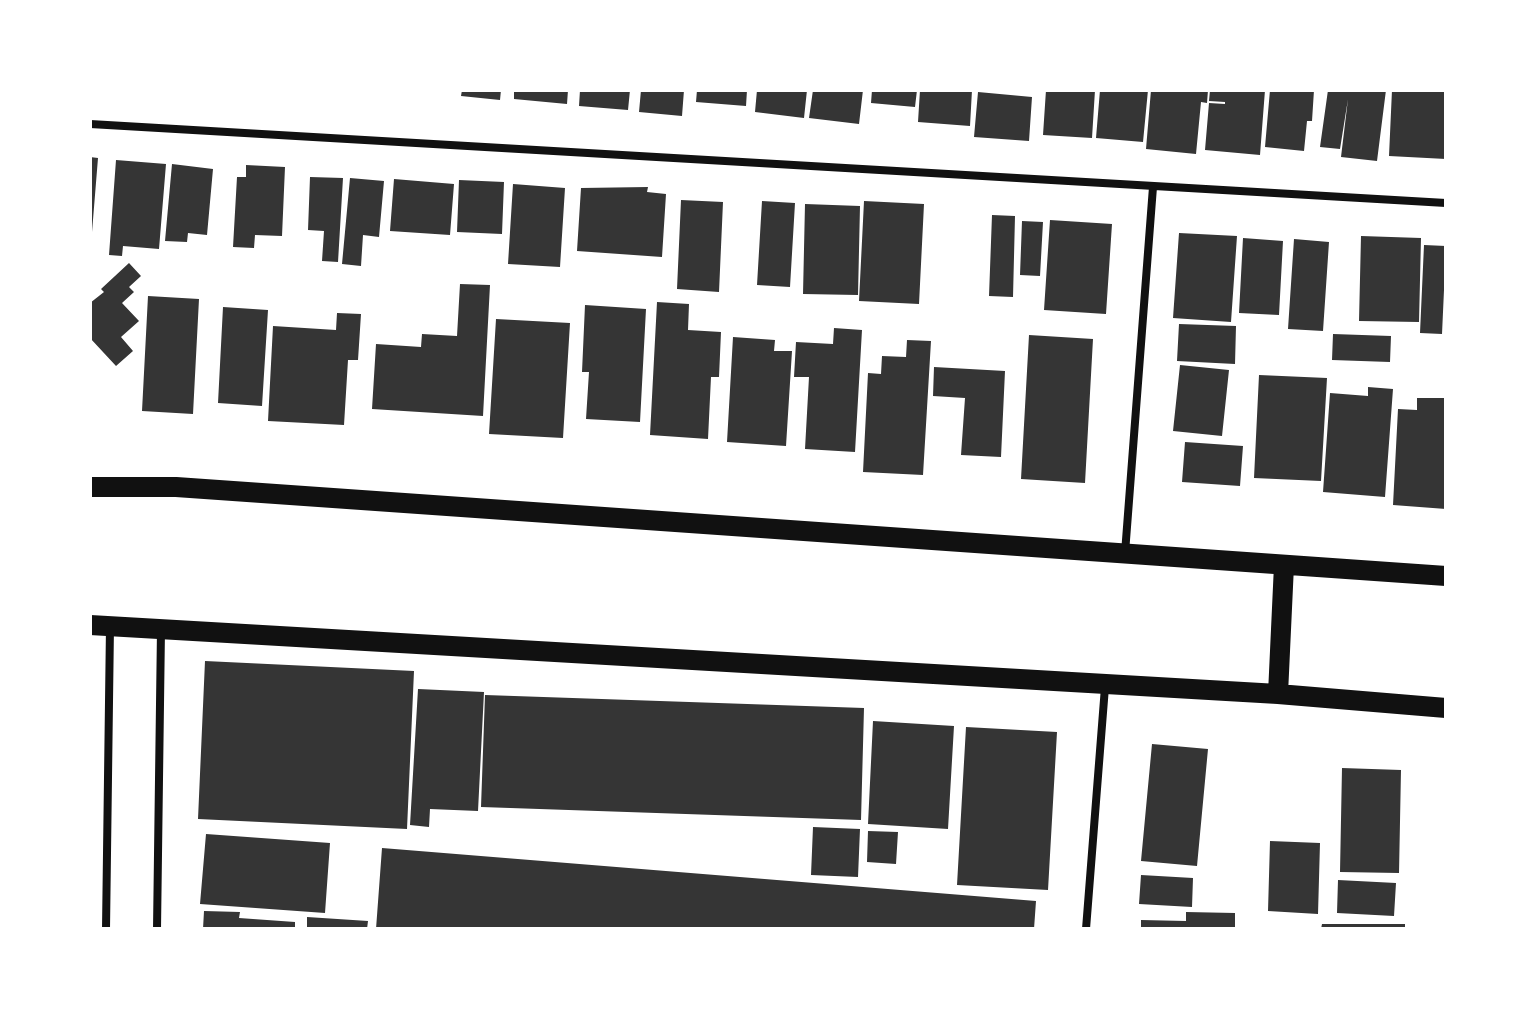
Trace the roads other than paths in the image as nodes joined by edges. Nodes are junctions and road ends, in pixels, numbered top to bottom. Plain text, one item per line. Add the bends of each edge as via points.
1 (90, 124) edge
2 (1153, 187) junction
3 (1446, 203) edge
4 (90, 487) edge
5 (1125, 554) junction
6 (1284, 565) junction
7 (1446, 576) edge
8 (100, 625) edge
9 (161, 628) junction
10 (1105, 684) junction
11 (1278, 694) junction
12 (1446, 708) edge
13 (106, 929) edge
14 (157, 929) edge
15 (1086, 929) edge

1 - 2 street
2 - 3 street
2 - 5 street
4 - 5 main road via 176,487
5 - 6 main road
6 - 7 main road
6 - 11 main road
8 - 9 main road
8 - 13 street
9 - 10 main road
9 - 14 street
10 - 11 main road
10 - 15 street
11 - 12 main road

